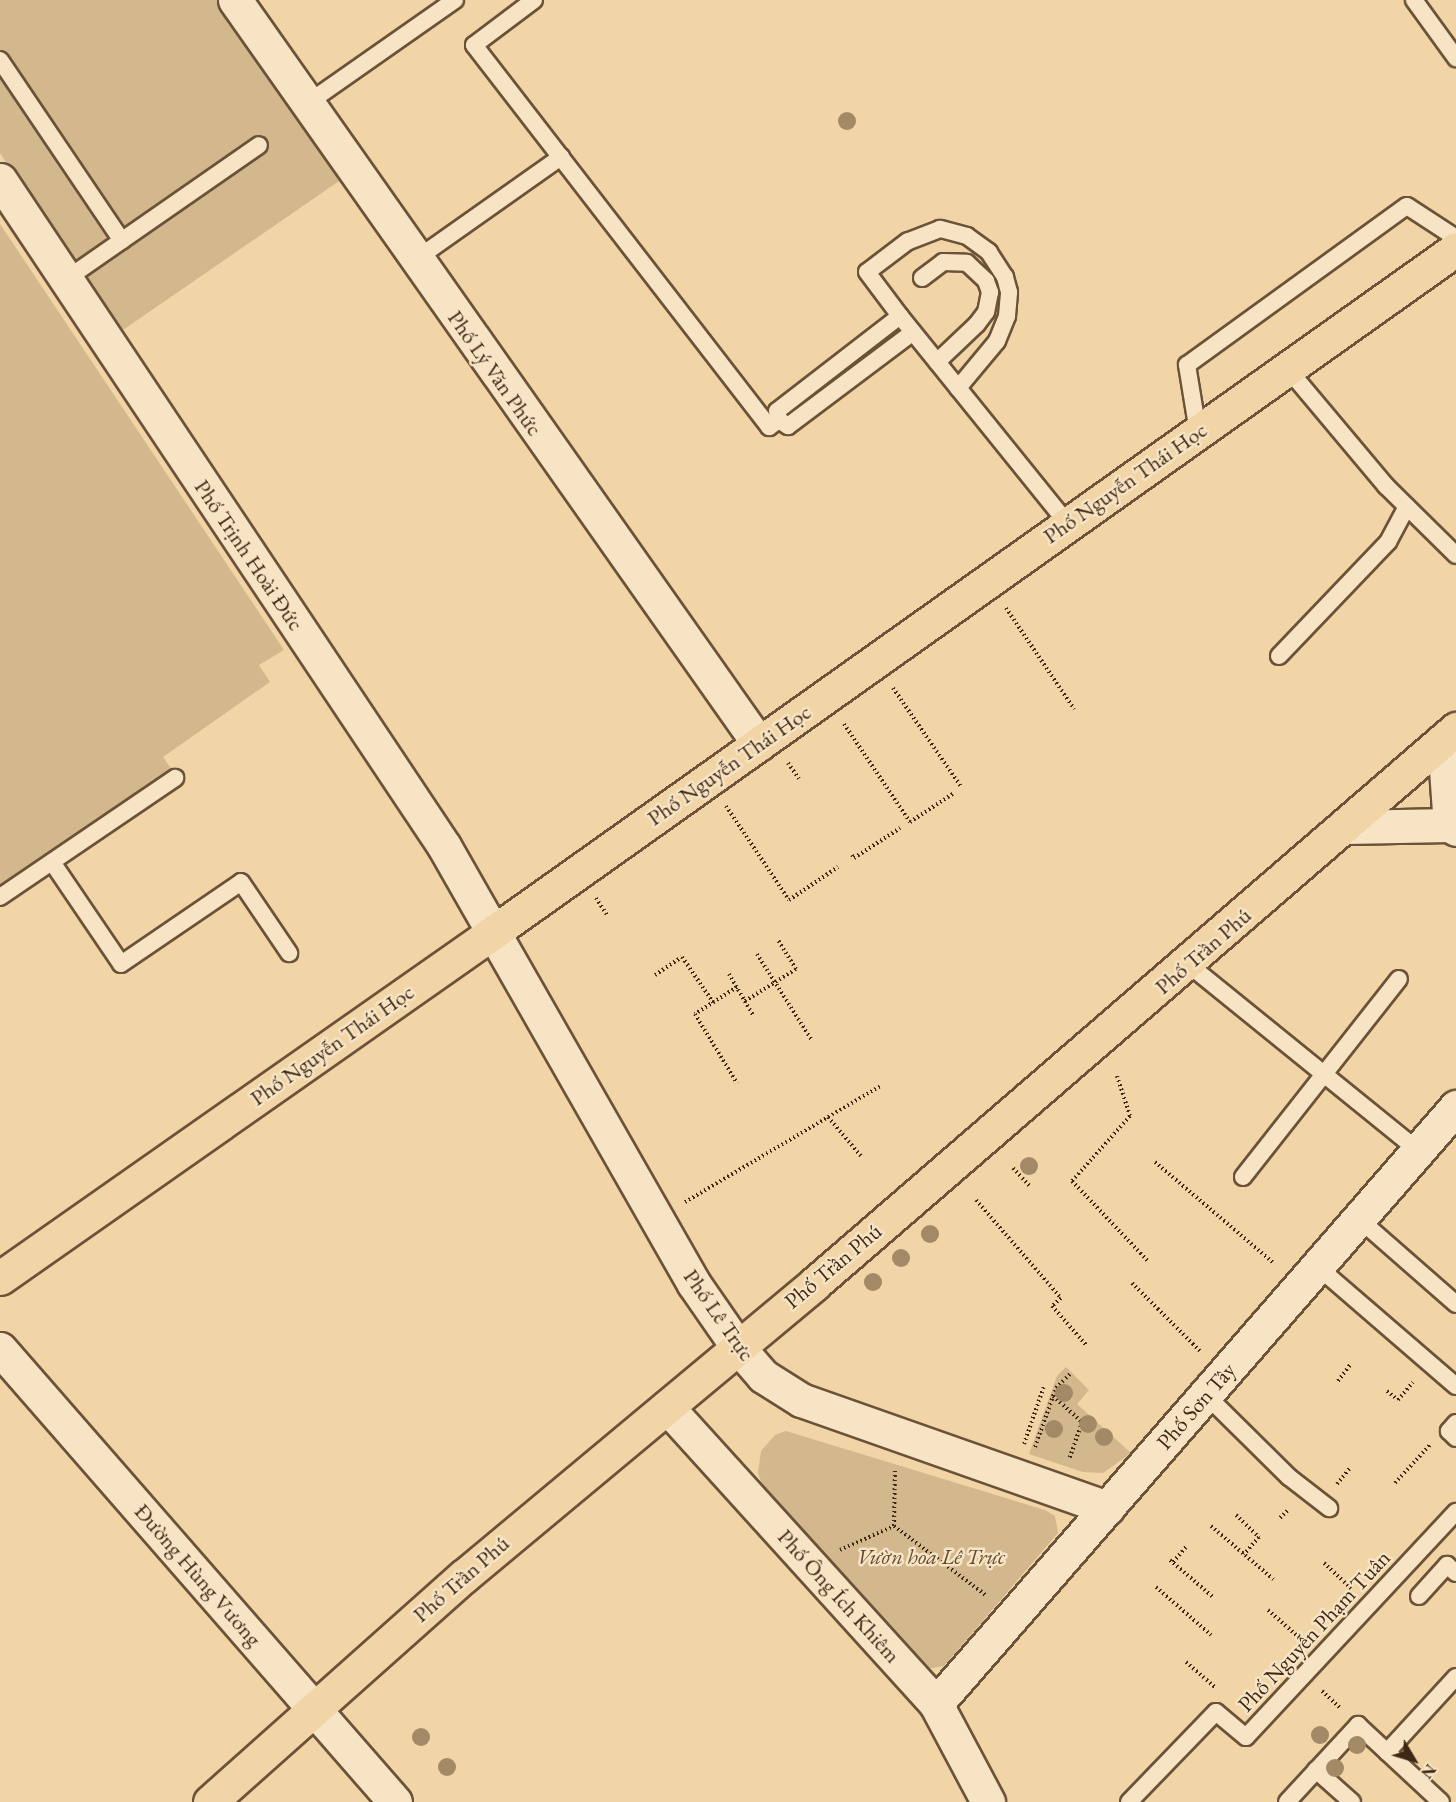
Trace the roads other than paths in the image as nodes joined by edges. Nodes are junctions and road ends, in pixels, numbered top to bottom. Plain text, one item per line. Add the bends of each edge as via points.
1 (235, 0) edge
2 (455, 0) edge
3 (534, 0) edge
4 (1414, 0) edge
5 (1456, 58) edge
6 (0, 60) edge
7 (305, 105) junction
8 (259, 145) dead end
9 (561, 158) junction
10 (0, 180) edge
11 (1456, 238) edge
12 (122, 241) junction
13 (1456, 249) edge
14 (415, 260) junction
15 (922, 278) dead end
16 (65, 280) junction
17 (900, 316) junction
18 (913, 332) junction
19 (937, 362) junction
20 (1287, 368) junction
21 (958, 388) junction
22 (779, 420) junction
23 (1198, 432) junction
24 (1407, 507) junction
25 (1068, 524) junction
26 (1456, 555) edge
27 (1279, 656) dead end
28 (1450, 735) edge
29 (759, 744) junction
30 (175, 778) dead end
31 (1346, 827) junction
32 (1453, 827) edge
33 (52, 862) junction
34 (0, 897) edge
35 (495, 932) junction
36 (289, 953) dead end
37 (1188, 964) junction
38 (1399, 979) dead end
39 (1324, 1074) junction
40 (1456, 1107) edge
41 (1419, 1151) junction
42 (1243, 1177) dead end
43 (1359, 1219) junction
44 (1310, 1276) junction
45 (0, 1278) edge
46 (1456, 1304) edge
47 (737, 1346) junction
48 (0, 1348) edge
49 (1456, 1386) edge
50 (1206, 1395) junction
51 (667, 1407) junction
52 (1108, 1508) junction
53 (1329, 1508) dead end
54 (1456, 1512) edge
55 (1456, 1573) edge
56 (1419, 1596) dead end
57 (1456, 1677) edge
58 (936, 1704) junction
59 (315, 1709) junction
60 (1387, 1752) junction
61 (1316, 1770) junction
62 (210, 1802) edge
63 (395, 1802) edge
64 (988, 1802) edge
65 (1129, 1802) edge
66 (1287, 1802) edge
67 (1352, 1802) edge
68 (1441, 1802) edge

1 - 7 street, Phố Lý Văn Phức
2 - 7 lane
3 - 9 lane via 474,45
4 - 5 lane
6 - 12 lane
7 - 14 street, Phố Lý Văn Phức
8 - 12 lane
9 - 14 lane
9 - 22 lane via 769,427
10 - 16 street, Phố Trịnh Hoài Đức
11 - 23 lane via 1407,206 1187,365
12 - 16 lane
13 - 20 main road, Phố Nguyễn Thái Học
14 - 29 street, Phố Lý Văn Phức
15 - 19 lane via 943,262 967,263 986,281 990,292 986,312 977,324
16 - 35 street, Phố Trịnh Hoài Đức via 444,846
17 - 18 lane
17 - 21 lane via 867,272 908,240 940,230 967,236 998,263 1009,292 1007,316 988,354
17 - 22 lane via 777,411
18 - 19 lane
18 - 22 lane via 788,426
19 - 21 lane
20 - 23 main road, Phố Nguyễn Thái Học
20 - 24 lane
21 - 25 lane
23 - 25 main road, Phố Nguyễn Thái Học
24 - 26 lane
24 - 27 lane via 1388,542
25 - 29 main road, Phố Nguyễn Thái Học
28 - 31 main road, Phố Trần Phú
28 - 32 street
29 - 35 main road, Phố Nguyễn Thái Học
30 - 33 lane
31 - 32 street
31 - 37 main road, Phố Trần Phú
33 - 34 lane
33 - 36 lane via 121,964 241,882
35 - 45 main road, Phố Nguyễn Thái Học
35 - 47 street, Phố Lê Trực via 694,1284
37 - 39 lane
37 - 47 main road, Phố Trần Phú
38 - 39 lane
39 - 41 lane
39 - 42 lane
40 - 41 street, Phố Sơn Tây
41 - 43 street, Phố Sơn Tây
43 - 44 street, Phố Sơn Tây
43 - 46 lane
44 - 49 lane
44 - 50 street, Phố Sơn Tây
47 - 51 main road, Phố Trần Phú
47 - 52 street, Phố Lê Trực via 764,1376 801,1400
48 - 59 street, Đường Hùng Vương
50 - 52 street, Phố Sơn Tây
50 - 53 lane via 1289,1477
51 - 58 street, Phố Ông Ích Khiêm
51 - 59 main road, Phố Trần Phú via 464,1576
52 - 58 street, Phố Sơn Tây
54 - 65 lane, Phố Nguyễn Phạm Tuân via 1245,1737 1216,1712
55 - 56 lane via 1447,1565
57 - 60 lane
58 - 64 street, Phố Ông Ích Khiêm
59 - 62 main road, Phố Trần Phú
59 - 63 street, Đường Hùng Vương
60 - 61 lane via 1358,1725
60 - 68 lane
61 - 66 lane
61 - 67 lane

